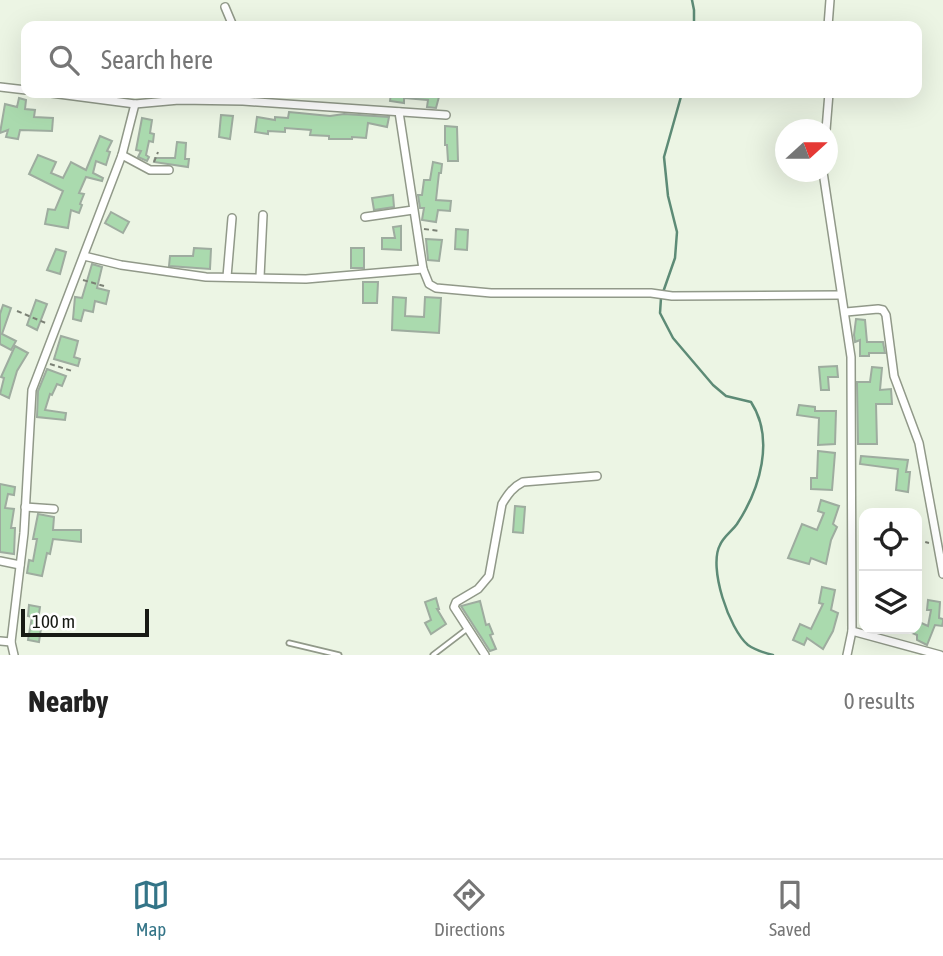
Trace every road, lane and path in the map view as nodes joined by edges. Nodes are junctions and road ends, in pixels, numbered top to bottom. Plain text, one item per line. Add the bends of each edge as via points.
1 (830, 0) edge
2 (225, 7) dead end
3 (231, 21) edge
4 (828, 21) edge
5 (0, 87) edge
6 (21, 89) edge
7 (89, 98) edge
8 (222, 98) edge
9 (253, 98) edge
10 (829, 98) edge
11 (135, 104) junction
12 (398, 112) junction
13 (446, 115) dead end
14 (827, 119) edge
15 (158, 152) dead end
16 (122, 155) junction
17 (150, 170) junction
18 (169, 170) dead end
19 (824, 182) edge
20 (413, 210) junction
21 (263, 215) dead end
22 (365, 217) dead end
23 (232, 218) dead end
24 (416, 228) junction
25 (440, 231) dead end
26 (84, 256) junction
27 (423, 269) junction
28 (227, 277) junction
29 (260, 277) junction
30 (75, 278) junction
31 (104, 286) dead end
32 (841, 295) junction
33 (17, 311) dead end
34 (846, 312) junction
35 (55, 327) junction
36 (42, 362) junction
37 (72, 371) dead end
38 (597, 476) dead end
39 (25, 507) junction
40 (54, 509) dead end
41 (922, 541) edge
42 (937, 545) junction
43 (0, 561) edge
44 (20, 565) junction
45 (943, 574) edge
46 (467, 629) junction
47 (852, 631) junction
48 (0, 641) edge
49 (11, 642) junction
50 (289, 643) dead end
51 (14, 655) edge
52 (339, 655) edge
53 (433, 655) edge
54 (485, 655) edge
55 (846, 655) edge
56 (940, 655) edge

1 - 4 street
2 - 3 street
5 - 6 street
7 - 11 street
8 - 11 street
9 - 12 street
10 - 14 street
11 - 16 street
12 - 13 street
12 - 20 street
15 - 17 path
16 - 17 street
16 - 26 street
17 - 18 street
19 - 32 street
20 - 22 street
20 - 24 street
21 - 29 street
23 - 28 street
24 - 25 path
24 - 27 street
26 - 28 street via 206,278
26 - 30 street
27 - 29 street via 318,279
27 - 32 street via 429,284 436,288 491,293
28 - 29 street
30 - 31 path
30 - 35 street
32 - 34 street
33 - 35 path
34 - 42 street via 878,309 886,315 894,376 918,436
34 - 47 street via 852,389
35 - 36 street
36 - 37 path
36 - 39 street via 30,404
38 - 46 street via 523,482 513,487 502,504 489,576 454,607
39 - 40 street
39 - 44 street
41 - 42 path
42 - 45 street
43 - 44 street
44 - 49 street
46 - 53 lane
46 - 54 street
47 - 55 street
47 - 56 street
48 - 49 street
49 - 51 street
50 - 52 lane

